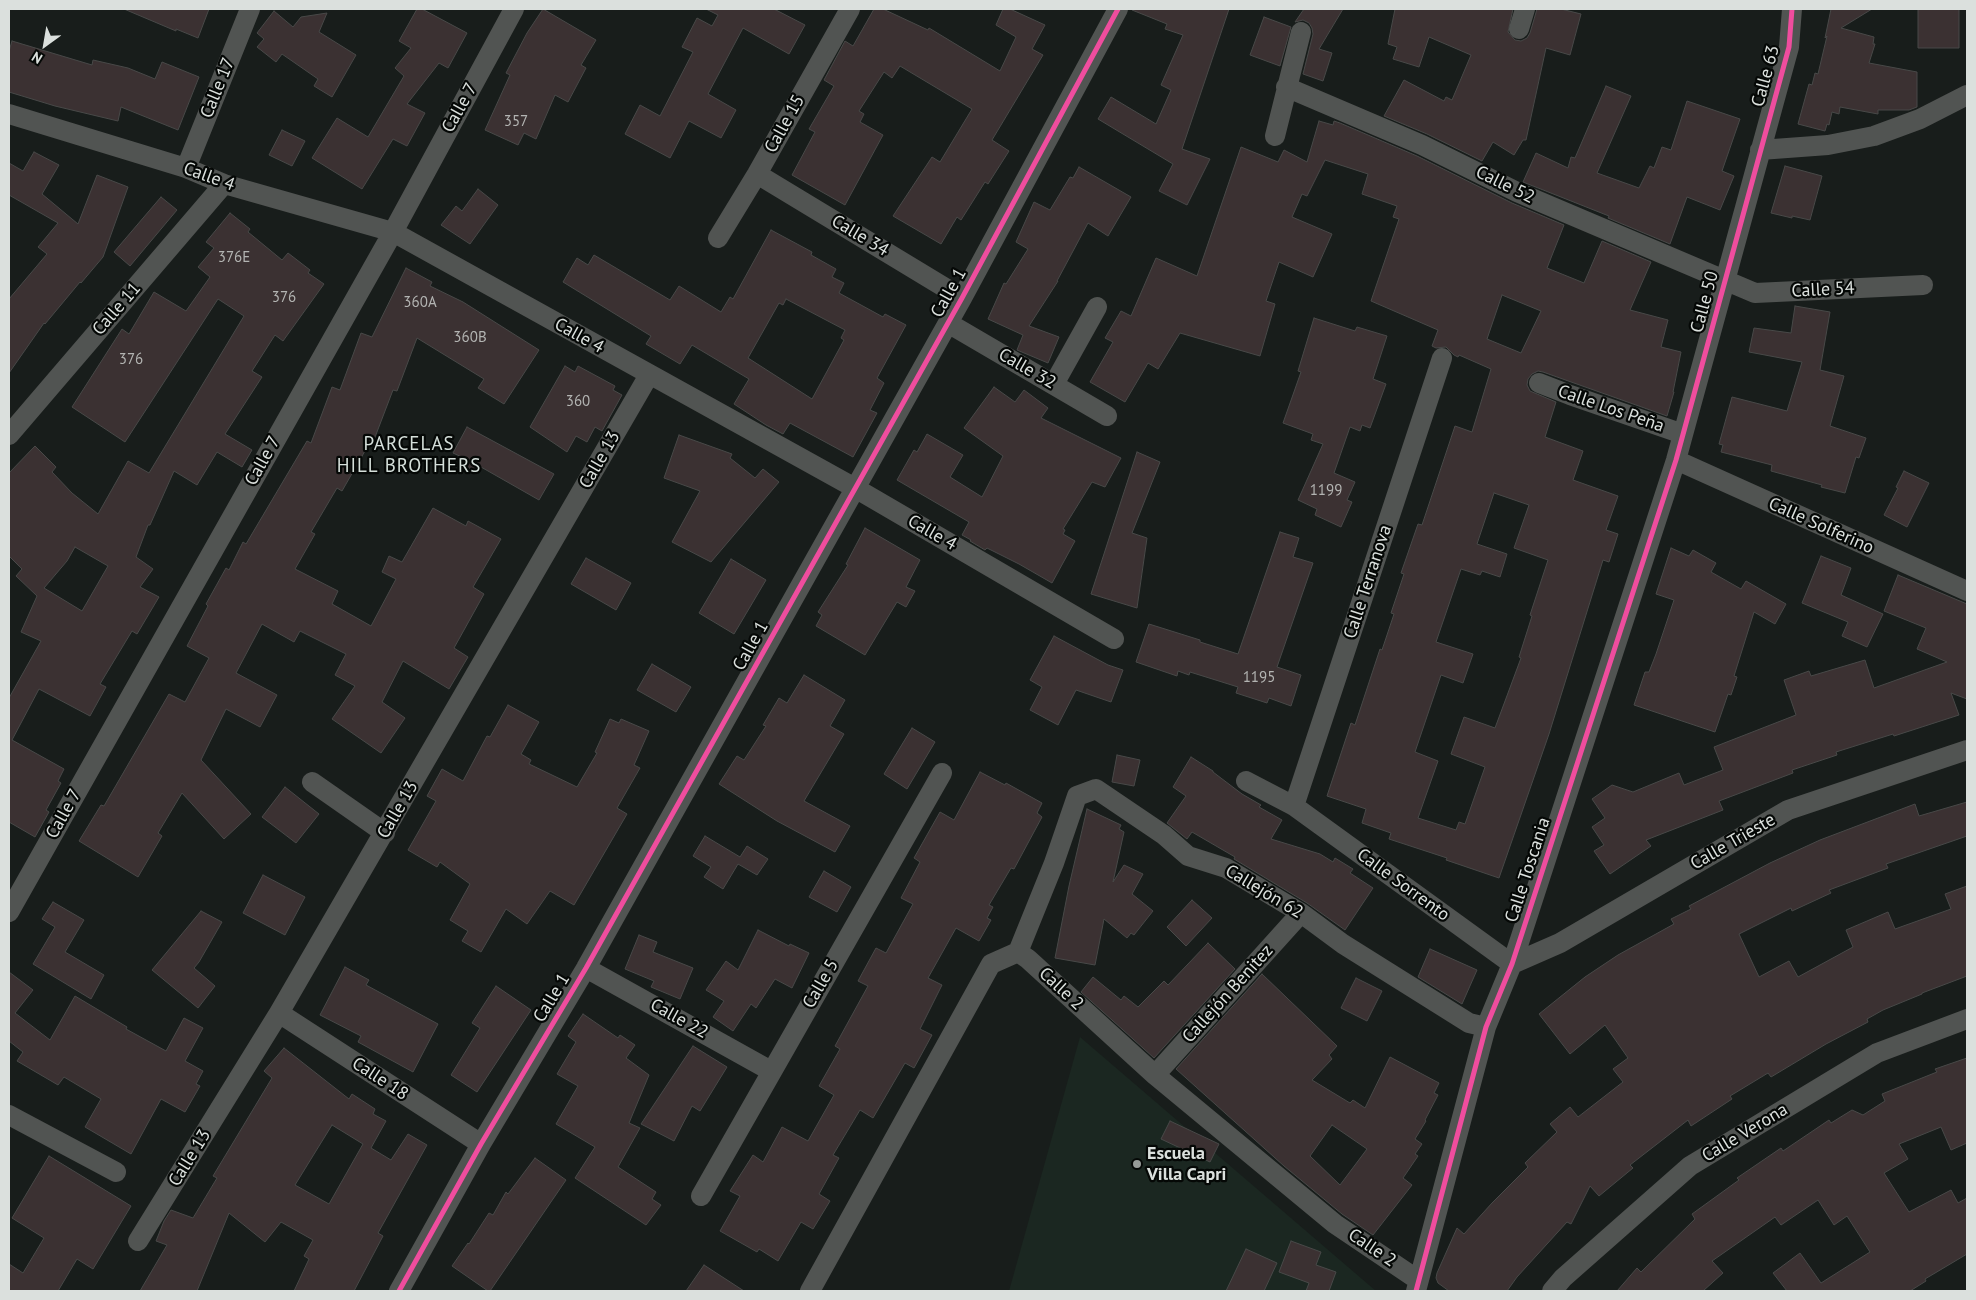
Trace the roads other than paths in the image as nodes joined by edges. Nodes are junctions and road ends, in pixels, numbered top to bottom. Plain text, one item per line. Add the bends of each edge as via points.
1 (250, 9) edge
2 (514, 9) edge
3 (850, 9) edge
4 (1118, 9) edge
5 (1525, 9) edge
6 (1792, 9) edge
7 (1520, 29) dead end
8 (1300, 32) dead end
9 (1286, 87) junction
10 (1967, 95) edge
11 (9, 114) edge
12 (1275, 136) dead end
13 (1760, 150) junction
14 (186, 168) junction
15 (757, 174) junction
16 (224, 184) junction
17 (392, 232) junction
18 (718, 238) dead end
19 (1724, 282) junction
20 (1923, 286) dead end
21 (962, 298) junction
22 (1096, 307) dead end
23 (948, 323) junction
24 (1442, 358) dead end
25 (650, 375) junction
26 (1539, 383) dead end
27 (1054, 384) junction
28 (1107, 416) dead end
29 (1683, 434) junction
30 (9, 435) edge
31 (1676, 460) junction
32 (854, 488) junction
33 (1967, 591) edge
34 (1114, 639) dead end
35 (1967, 750) edge
36 (942, 773) dead end
37 (1246, 781) dead end
38 (312, 782) dead end
39 (1294, 806) junction
40 (385, 833) junction
41 (9, 912) edge
42 (1301, 913) junction
43 (1018, 952) junction
44 (1512, 964) junction
45 (586, 968) junction
46 (279, 1013) junction
47 (1967, 1019) edge
48 (1486, 1027) junction
49 (771, 1071) junction
50 (1155, 1075) junction
51 (9, 1115) edge
52 (481, 1144) junction
53 (116, 1172) dead end
54 (701, 1196) dead end
55 (138, 1241) dead end
56 (1417, 1286) edge
57 (398, 1291) edge
58 (810, 1291) edge
59 (1552, 1291) edge

1 - 14 street, Calle 17
2 - 17 street, Calle 7
3 - 15 street, Calle 15
4 - 21 street, Calle 1
5 - 7 street
6 - 13 street, Calle 63 via 1789,47
8 - 9 street
9 - 12 street
9 - 19 street, Calle 52 via 1422,144 1517,192
10 - 13 street via 1920,119 1874,136 1828,145
11 - 14 street, Calle 4
13 - 19 street, Calle 50
14 - 16 street, Calle 4
15 - 18 street, Calle 15
15 - 21 street, Calle 34
16 - 17 street, Calle 4
16 - 30 street, Calle 11
17 - 25 street, Calle 4
17 - 41 street, Calle 7
19 - 20 street, Calle 54 via 1755,293
19 - 29 street, Calle 50
21 - 23 street, Calle 1
22 - 27 street
23 - 27 street, Calle 32
23 - 32 street, Calle 1
24 - 39 street, Calle Terranova
25 - 32 street, Calle 4
25 - 40 street, Calle 13
26 - 29 street, Calle Los Peña
27 - 28 street, Calle 32
29 - 31 street, Calle 50
31 - 33 street, Calle Solferino
31 - 44 street, Calle Toscania
32 - 34 street, Calle 4
32 - 45 street, Calle 1
35 - 44 street, Calle Trieste via 1788,810 1560,943
36 - 49 street, Calle 5
37 - 39 street, Calle Sorrento
38 - 40 street
39 - 44 street, Calle Sorrento
40 - 46 street, Calle 13
42 - 43 street, Callejón 62 via 1226,868 1188,856 1164,835 1096,789 1077,796
42 - 48 street, Callejón 62 via 1343,944 1469,1023
42 - 50 street, Callejón Benitez
43 - 50 street, Calle 2
43 - 58 street via 991,964
44 - 48 street, Calle Toscania
45 - 49 street, Calle 22
45 - 52 street, Calle 1
46 - 52 street, Calle 18
46 - 55 street, Calle 13
47 - 59 street, Calle Verona via 1876,1053 1690,1166
48 - 56 street, Calle Toscania
49 - 54 street, Calle 5
50 - 56 street, Calle 2 via 1335,1224
51 - 53 street
52 - 57 street, Calle 1

